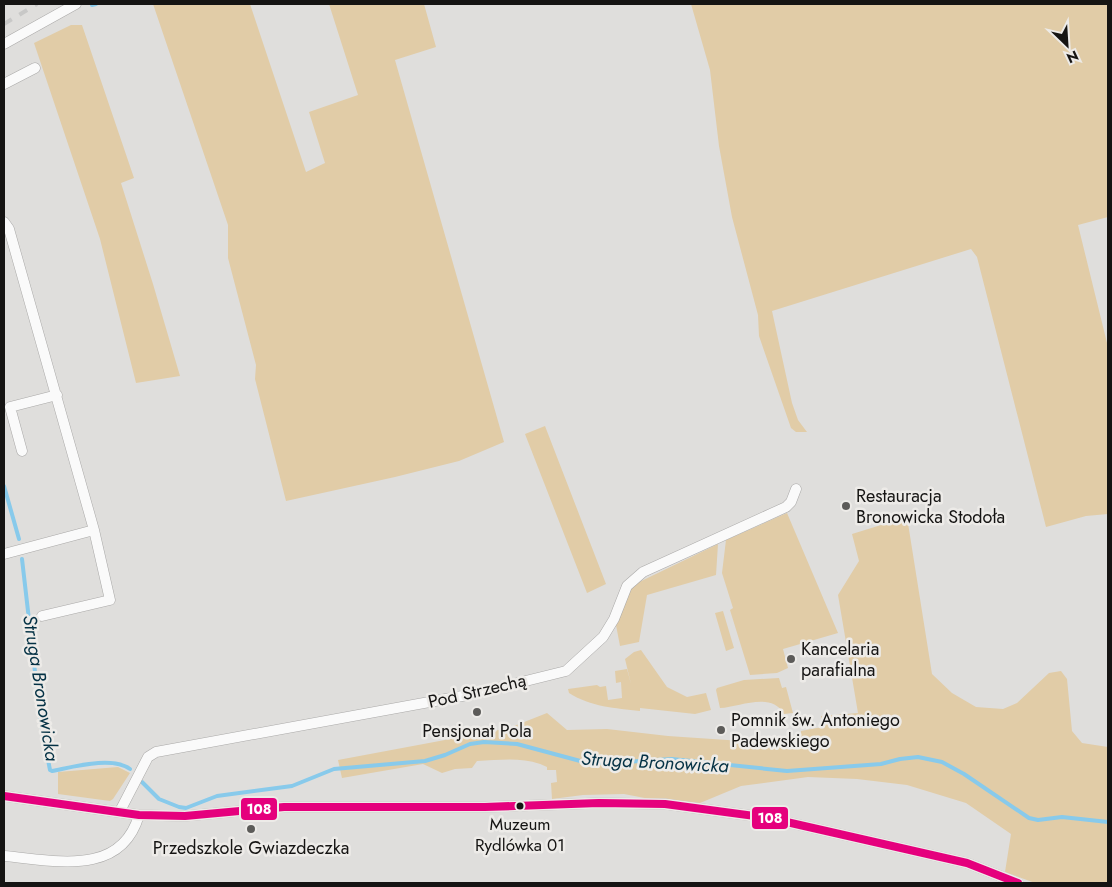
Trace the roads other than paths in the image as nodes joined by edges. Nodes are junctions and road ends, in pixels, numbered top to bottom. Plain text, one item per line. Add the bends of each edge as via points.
1 (76, 4) edge
2 (4, 44) edge
3 (35, 68) dead end
4 (4, 84) edge
5 (4, 222) edge
6 (57, 396) junction
7 (22, 451) dead end
8 (796, 489) dead end
9 (94, 530) junction
10 (4, 554) edge
11 (42, 616) dead end
12 (4, 796) edge
13 (120, 811) junction
14 (139, 815) junction
15 (4, 856) edge
16 (1018, 883) edge

1 - 2 street
3 - 4 street
5 - 6 street via 9,229
6 - 7 street via 10,407
6 - 9 street
8 - 13 street, Pod Strzechą via 786,507 642,572 627,586 614,619 602,637 566,671 473,694 156,752 148,756
9 - 10 street
9 - 11 street via 110,600
12 - 13 street
13 - 14 street
14 - 15 street via 136,828 122,845 107,856 80,862
14 - 16 street via 184,816 284,807 665,804 769,818 967,864

